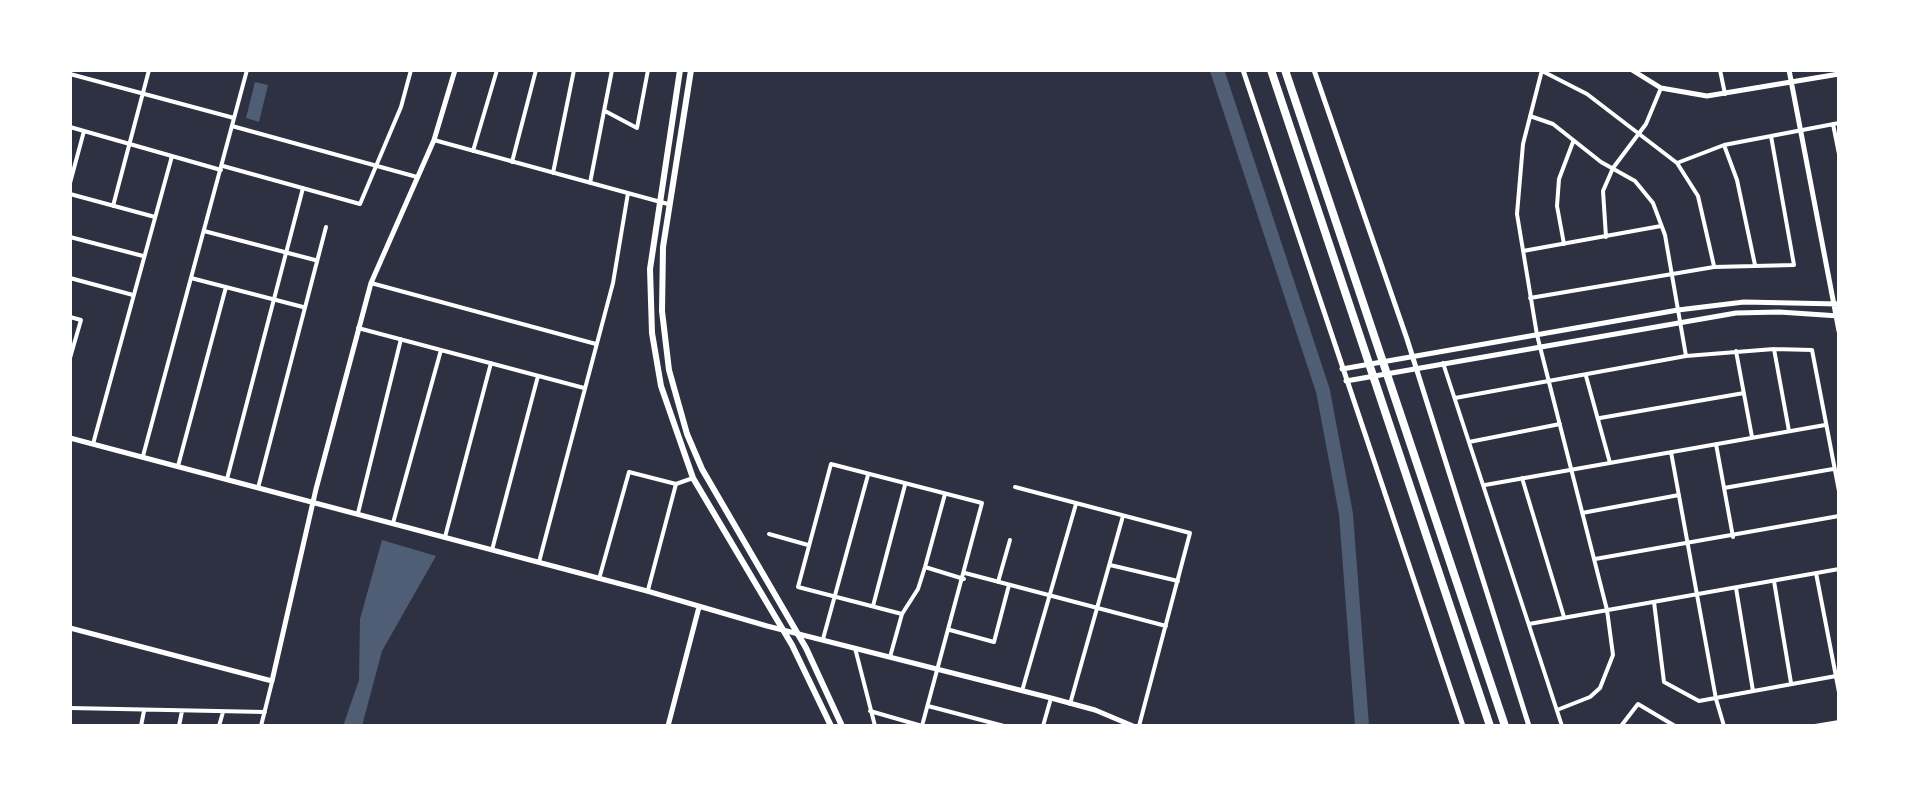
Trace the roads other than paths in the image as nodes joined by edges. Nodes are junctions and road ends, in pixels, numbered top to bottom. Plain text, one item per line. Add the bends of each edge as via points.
1 (149, 70) edge
2 (245, 70) edge
3 (411, 70) edge
4 (454, 70) edge
5 (498, 70) edge
6 (536, 70) edge
7 (574, 70) edge
8 (612, 70) edge
9 (648, 70) edge
10 (680, 70) edge
11 (691, 70) edge
12 (1243, 70) edge
13 (1271, 70) edge
14 (1286, 70) edge
15 (1314, 70) edge
16 (1542, 70) edge
17 (1632, 70) edge
18 (1720, 70) edge
19 (1789, 70) edge
20 (70, 74) edge
21 (1839, 74) edge
22 (1791, 82) junction
23 (1660, 88) junction
24 (143, 94) junction
25 (1725, 94) junction
26 (604, 111) junction
27 (1530, 116) junction
28 (234, 118) junction
29 (1836, 124) edge
30 (232, 126) junction
31 (70, 127) edge
32 (84, 130) junction
33 (1800, 130) junction
34 (1639, 133) junction
35 (1771, 136) junction
36 (434, 140) junction
37 (1574, 141) junction
38 (130, 144) junction
39 (1724, 145) junction
40 (473, 150) junction
41 (1839, 154) edge
42 (172, 156) junction
43 (512, 162) junction
44 (1677, 163) junction
45 (377, 166) junction
46 (222, 168) junction
47 (1612, 168) junction
48 (553, 173) junction
49 (417, 177) junction
50 (70, 182) edge
51 (590, 184) junction
52 (302, 188) junction
53 (70, 194) edge
54 (628, 194) junction
55 (658, 201) junction
56 (668, 204) junction
57 (113, 206) junction
58 (155, 218) junction
59 (1662, 226) junction
60 (326, 227) dead end
61 (204, 231) junction
62 (70, 236) edge
63 (1606, 236) junction
64 (1564, 244) junction
65 (1523, 251) junction
66 (286, 253) junction
67 (143, 256) junction
68 (316, 260) junction
69 (1754, 265) junction
70 (1714, 267) junction
71 (1672, 274) junction
72 (70, 278) edge
73 (191, 278) junction
74 (372, 282) junction
75 (226, 287) junction
76 (132, 295) junction
77 (1530, 298) junction
78 (273, 300) junction
79 (1836, 304) edge
80 (304, 307) junction
81 (1678, 310) junction
82 (1837, 316) edge
83 (70, 318) edge
84 (1680, 321) junction
85 (358, 328) junction
86 (1839, 331) edge
87 (1537, 335) junction
88 (401, 339) junction
89 (596, 344) junction
90 (1542, 346) junction
91 (1774, 348) junction
92 (441, 350) junction
93 (1736, 350) junction
94 (1412, 355) junction
95 (1686, 356) junction
96 (70, 358) edge
97 (492, 363) junction
98 (1444, 363) junction
99 (1416, 368) junction
100 (1342, 369) junction
101 (1586, 375) junction
102 (538, 376) junction
103 (1346, 381) junction
104 (1550, 382) junction
105 (584, 388) junction
106 (1744, 393) junction
107 (1455, 398) junction
108 (1600, 418) junction
109 (1560, 424) junction
110 (1826, 424) junction
111 (1789, 431) junction
112 (70, 438) edge
113 (1752, 438) junction
114 (1469, 442) junction
115 (93, 444) junction
116 (1716, 444) junction
117 (1671, 452) junction
118 (142, 458) junction
119 (1610, 462) junction
120 (178, 467) junction
121 (1834, 469) junction
122 (1570, 470) junction
123 (869, 473) junction
124 (694, 478) junction
125 (1522, 478) junction
126 (227, 480) junction
127 (906, 483) junction
128 (676, 484) junction
129 (1485, 485) junction
130 (1015, 486) dead end
131 (258, 488) junction
132 (1724, 488) junction
133 (1839, 491) edge
134 (945, 494) junction
135 (1679, 495) junction
136 (313, 502) junction
137 (1076, 503) junction
138 (358, 513) junction
139 (1582, 513) junction
140 (1123, 516) junction
141 (1839, 516) edge
142 (394, 523) junction
143 (769, 534) dead end
144 (445, 536) junction
145 (1733, 537) junction
146 (1010, 540) dead end
147 (1688, 543) junction
148 (808, 545) junction
149 (492, 550) junction
150 (1595, 559) junction
151 (539, 562) junction
152 (1110, 564) junction
153 (925, 567) junction
154 (1839, 569) edge
155 (1816, 574) junction
156 (964, 576) junction
157 (600, 578) junction
158 (1179, 581) junction
159 (1774, 581) junction
160 (998, 582) junction
161 (1009, 586) junction
162 (1736, 588) junction
163 (648, 591) junction
164 (1698, 594) junction
165 (836, 596) junction
166 (1050, 596) junction
167 (1654, 602) junction
168 (698, 606) junction
169 (873, 606) junction
170 (1098, 608) junction
171 (1608, 610) junction
172 (902, 614) junction
173 (1564, 618) junction
174 (1529, 624) junction
175 (1166, 626) junction
176 (70, 628) edge
177 (784, 630) junction
178 (950, 630) junction
179 (796, 633) junction
180 (823, 639) junction
181 (855, 648) junction
182 (890, 657) junction
183 (938, 670) junction
184 (1836, 676) junction
185 (272, 681) junction
186 (1792, 684) junction
187 (1022, 691) junction
188 (1753, 691) junction
189 (1839, 692) edge
190 (1051, 698) junction
191 (1716, 698) junction
192 (1070, 704) junction
193 (928, 706) junction
194 (70, 708) edge
195 (145, 710) junction
196 (182, 710) junction
197 (1556, 710) junction
198 (870, 711) junction
199 (223, 712) junction
200 (264, 712) junction
201 (1839, 722) edge
202 (141, 726) edge
203 (179, 726) edge
204 (219, 726) edge
205 (261, 726) edge
206 (668, 726) edge
207 (830, 726) edge
208 (842, 726) edge
209 (875, 726) edge
210 (922, 726) edge
211 (1004, 726) edge
212 (1043, 726) edge
213 (1136, 726) edge
214 (1463, 726) edge
215 (1490, 726) edge
216 (1504, 726) edge
217 (1528, 726) edge
218 (1562, 726) edge
219 (1621, 726) edge
220 (1675, 726) edge
221 (1724, 726) edge
222 (1815, 726) edge

1 - 24 street
2 - 28 street
3 - 45 street
4 - 36 street
5 - 40 street
6 - 43 street
7 - 48 street
8 - 26 street
9 - 26 street via 637,128
10 - 55 main road
11 - 56 main road
12 - 100 street
13 - 215 highway
14 - 216 highway
15 - 94 street
16 - 27 street
16 - 34 street
17 - 23 street
18 - 25 street
19 - 22 street
20 - 24 street
21 - 22 street
22 - 25 street
22 - 33 street
23 - 25 street
23 - 34 street
24 - 28 street
24 - 38 street
26 - 51 street
27 - 37 street
27 - 65 street via 1517,193
28 - 30 street
29 - 33 street
29 - 41 street
30 - 45 street
30 - 46 street
31 - 32 street
32 - 38 street
32 - 50 street
33 - 35 street
33 - 79 street
34 - 44 street
34 - 47 street
35 - 39 street
35 - 69 street via 1794,265
36 - 40 street
36 - 49 street
37 - 47 street
37 - 64 street via 1559,178
38 - 42 street
38 - 57 street
39 - 44 street
39 - 69 street
40 - 43 street
42 - 46 street
42 - 58 street
43 - 48 street
44 - 70 street via 1698,196
45 - 49 street
45 - 52 street via 360,204
46 - 52 street
46 - 61 street
47 - 59 street via 1653,203
47 - 63 street via 1604,191
48 - 51 street
49 - 74 street
51 - 54 street
52 - 66 street
53 - 57 street
54 - 55 street
54 - 89 street
55 - 56 street
55 - 124 main road via 652,333 667,409
56 - 179 main road via 662,311 678,406 715,495
57 - 58 street
58 - 67 street
59 - 63 street
59 - 71 street
60 - 68 street
61 - 66 street
61 - 73 street
62 - 67 street
63 - 64 street
64 - 65 street
65 - 77 street
66 - 68 street
66 - 78 street
67 - 76 street
68 - 80 street
69 - 70 street
70 - 71 street
71 - 77 street
71 - 81 street
72 - 76 street
73 - 75 street
73 - 118 street
74 - 85 street
74 - 89 street
75 - 78 street
75 - 120 street
76 - 115 street
77 - 87 street
78 - 80 street
78 - 126 street
79 - 81 street via 1744,302
79 - 82 street
80 - 131 street
81 - 84 street
81 - 87 street
82 - 84 street via 1779,312
82 - 86 street
83 - 96 street via 82,320
84 - 90 street
84 - 95 street
85 - 88 street
85 - 136 street
87 - 90 street
87 - 94 street
88 - 92 street
88 - 138 street
89 - 105 street
90 - 98 street
90 - 104 street
91 - 93 street
91 - 110 street via 1812,350
91 - 111 street
92 - 97 street
92 - 142 street
93 - 95 street
93 - 106 street
94 - 99 street
94 - 100 street
95 - 101 street
97 - 102 street
97 - 144 street
98 - 99 street
98 - 107 street
99 - 103 street
99 - 217 street
100 - 103 street
101 - 104 street
101 - 108 street
102 - 105 street
102 - 149 street
103 - 214 street
104 - 107 street
104 - 109 street
105 - 151 street
106 - 108 street
106 - 113 street
107 - 114 street
108 - 119 street
109 - 114 street
109 - 122 street
110 - 111 street
110 - 121 street
111 - 113 street
112 - 115 street
113 - 116 street
114 - 129 street
115 - 118 street
116 - 117 street
116 - 132 street
117 - 119 street
117 - 135 street
118 - 120 street
119 - 122 street
120 - 126 street
121 - 132 street
121 - 133 street
122 - 125 street
122 - 139 street
123 - 127 street
123 - 148 street via 831,464
123 - 165 street
124 - 128 street
124 - 177 main road
125 - 129 street
125 - 173 street
126 - 131 street
127 - 134 street
127 - 169 street
128 - 157 street via 629,472
128 - 163 street
129 - 174 street
130 - 137 street
131 - 136 street
132 - 145 street
134 - 153 street
134 - 156 street via 982,503
135 - 139 street
135 - 147 street
136 - 138 street
136 - 185 street
137 - 140 street
137 - 166 street
138 - 142 street
139 - 150 street
140 - 152 street
140 - 158 street via 1190,533
141 - 145 street
142 - 144 street
143 - 148 street
144 - 149 street
145 - 147 street
146 - 160 street
147 - 150 street
147 - 164 street
148 - 165 street via 798,587
149 - 151 street
150 - 171 street
151 - 157 street
152 - 158 street
152 - 170 street
153 - 156 street
153 - 172 street
154 - 155 street
155 - 159 street
155 - 184 street
156 - 160 street
156 - 178 street
157 - 163 street
158 - 175 street
159 - 162 street
159 - 186 street
160 - 161 street
161 - 166 street
161 - 178 street via 994,642
162 - 164 street
162 - 188 street
163 - 168 street
164 - 167 street
164 - 191 street
165 - 169 street
165 - 180 street
166 - 170 street
166 - 187 street
167 - 171 street
167 - 191 street via 1664,682 1699,701
168 - 177 street
168 - 206 street
169 - 172 street
170 - 175 street
170 - 192 street
171 - 173 street
171 - 197 street via 1613,656 1607,676 1590,697
172 - 182 street
173 - 174 street
174 - 197 street
175 - 213 street
176 - 185 street
177 - 179 street
177 - 207 main road
178 - 183 street
179 - 180 street
179 - 208 main road
180 - 181 street
181 - 182 street
181 - 198 street
182 - 183 street
183 - 187 street
183 - 193 street
184 - 186 street
184 - 189 street
185 - 200 street
186 - 188 street
187 - 190 street
188 - 191 street
190 - 192 street
190 - 212 street
191 - 221 street
192 - 213 street
193 - 210 street
193 - 211 street
194 - 195 street
195 - 196 street
195 - 202 street
196 - 199 street
196 - 203 street
197 - 218 street
198 - 209 street
198 - 210 street
199 - 200 street
199 - 204 street
200 - 205 street
201 - 222 street
219 - 220 street via 1638,704

